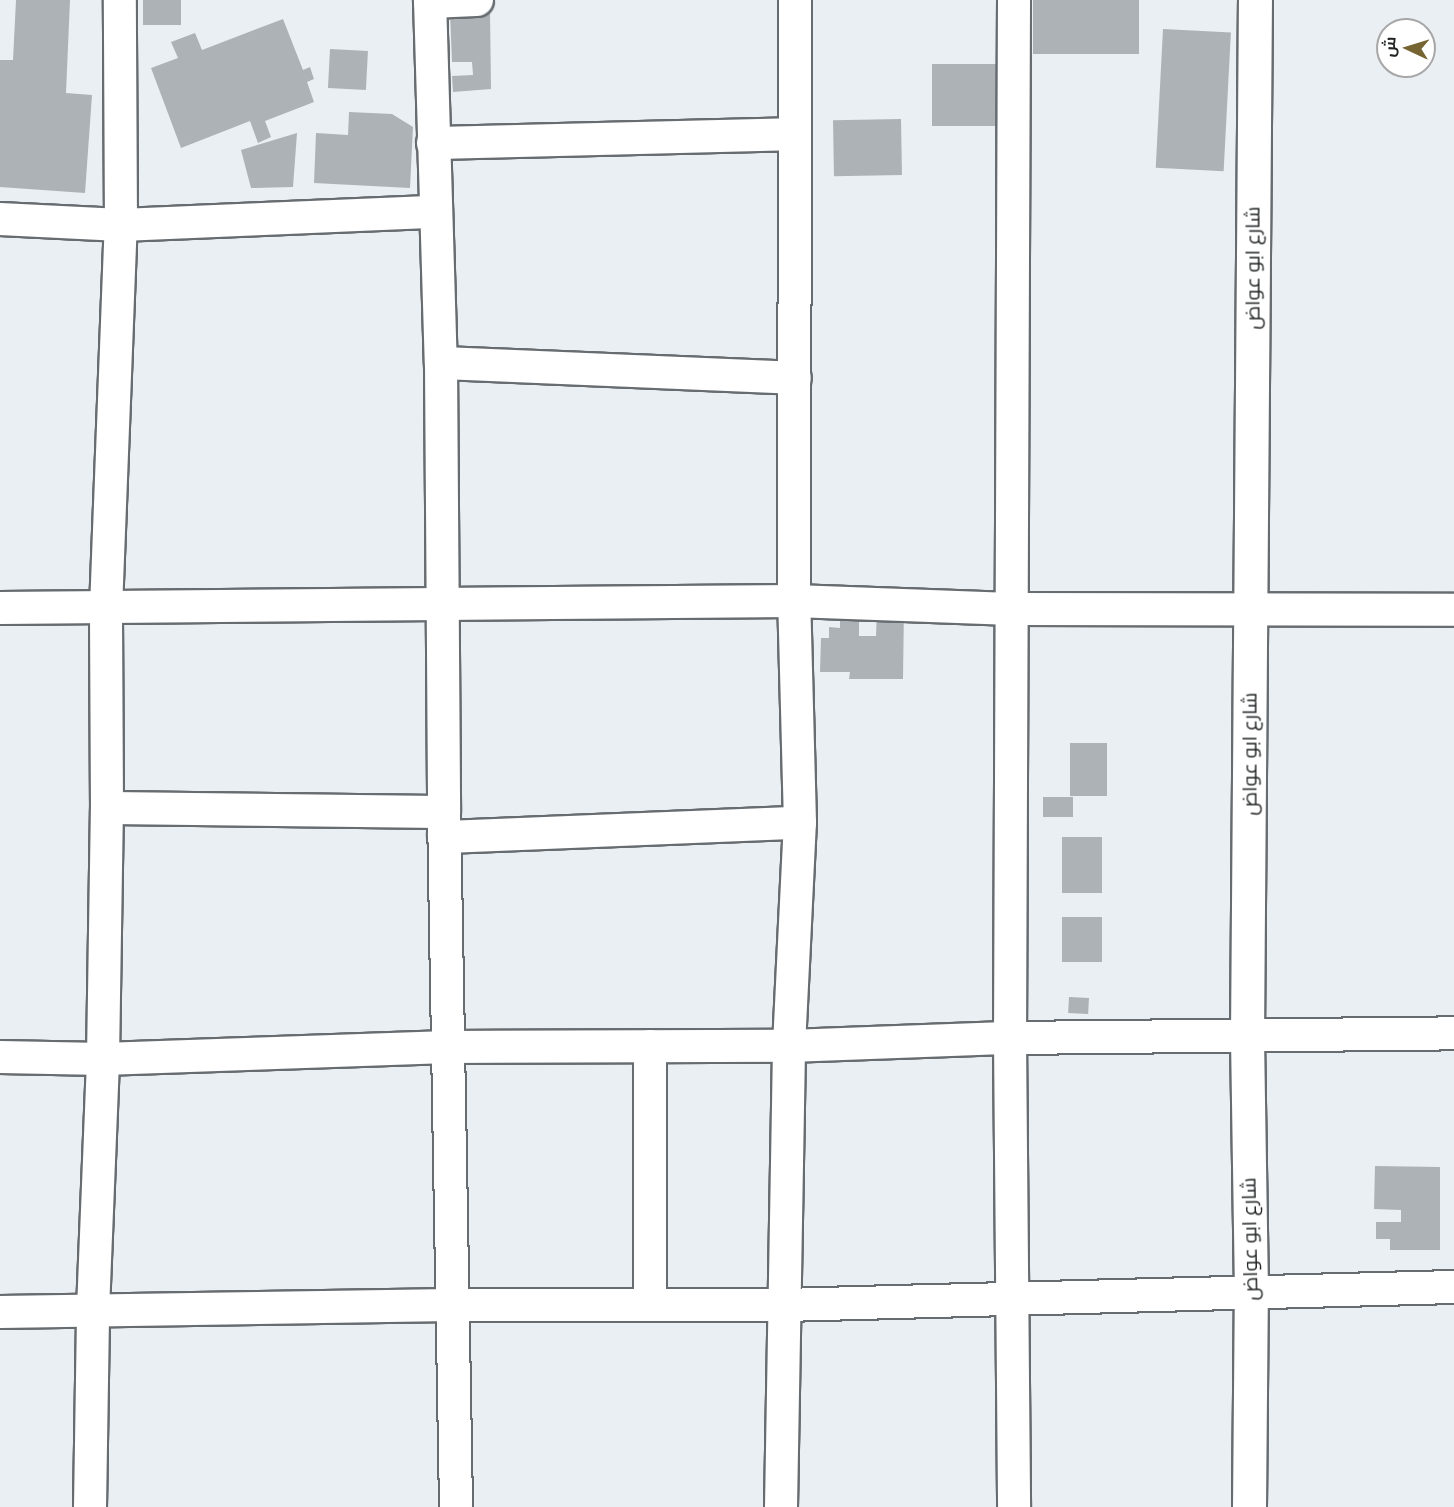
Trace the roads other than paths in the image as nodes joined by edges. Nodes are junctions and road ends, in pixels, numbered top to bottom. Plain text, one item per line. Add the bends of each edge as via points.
1 (120, 0) edge
2 (477, 0) edge
3 (795, 0) edge
4 (1014, 0) edge
5 (1255, 0) edge
6 (430, 1) edge
7 (794, 134) junction
8 (433, 143) junction
9 (435, 212) junction
10 (0, 219) edge
11 (122, 225) junction
12 (441, 363) junction
13 (795, 378) junction
14 (794, 601) junction
15 (442, 602) junction
16 (0, 608) edge
17 (106, 609) junction
18 (1014, 609) junction
19 (1251, 610) junction
20 (1454, 610) edge
21 (107, 808) junction
22 (800, 823) junction
23 (444, 824) junction
24 (1454, 1033) edge
25 (1247, 1037) junction
26 (1010, 1038) junction
27 (650, 1046) junction
28 (789, 1046) junction
29 (448, 1047) junction
30 (0, 1057) edge
31 (103, 1059) junction
32 (1454, 1287) edge
33 (1251, 1292) junction
34 (1014, 1299) junction
35 (452, 1305) junction
36 (650, 1305) junction
37 (784, 1305) junction
38 (93, 1310) junction
39 (0, 1312) edge
40 (90, 1507) edge
41 (456, 1507) edge
42 (781, 1507) edge
43 (1014, 1507) edge
44 (1249, 1507) edge

1 - 11 street
2 - 6 street
3 - 7 street
4 - 18 street
5 - 19 street, شارع ابو عواض
6 - 8 street
7 - 8 street
7 - 13 street
8 - 9 street
9 - 11 street
9 - 12 street
10 - 11 street
11 - 17 street
12 - 13 street
12 - 15 street
13 - 14 street
14 - 15 street
14 - 18 street
14 - 22 street
15 - 17 street
15 - 23 street
16 - 17 street
17 - 21 street
18 - 19 street
18 - 26 street
19 - 20 street
19 - 25 street, شارع ابو عواض
21 - 23 street
21 - 31 street
22 - 23 street
22 - 28 street
23 - 29 street
24 - 25 street
25 - 26 street
25 - 33 street, شارع ابو عواض
26 - 28 street
26 - 34 street
27 - 28 street
27 - 29 street
27 - 36 street
28 - 37 street
29 - 31 street
29 - 35 street
30 - 31 street
31 - 38 street
32 - 33 street
33 - 34 street
33 - 44 street, شارع ابو عواض
34 - 37 street
34 - 43 street
35 - 36 street
35 - 38 street
35 - 41 street
36 - 37 street
37 - 42 street
38 - 39 street
38 - 40 street

